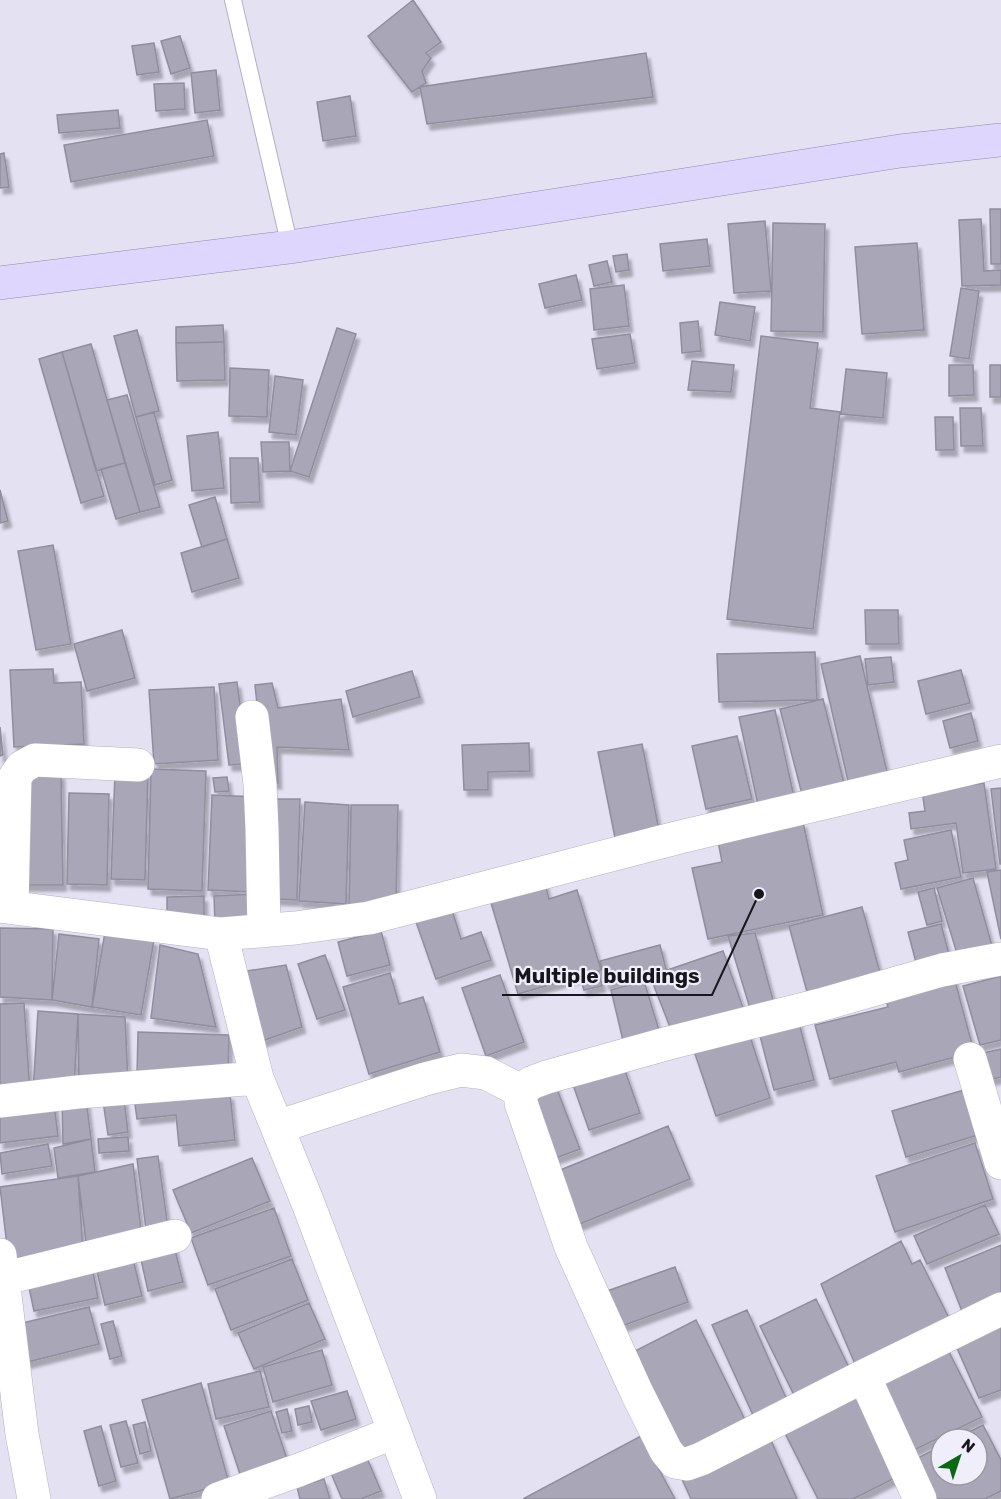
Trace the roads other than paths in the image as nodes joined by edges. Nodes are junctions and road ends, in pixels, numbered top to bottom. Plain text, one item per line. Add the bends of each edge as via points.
1 (233, 0) edge
2 (1001, 140) edge
3 (290, 247) junction
4 (0, 283) edge
5 (252, 717) dead end
6 (1001, 761) edge
7 (138, 765) dead end
8 (6, 907) edge
9 (264, 931) junction
10 (221, 934) junction
11 (1001, 959) edge
12 (970, 1059) dead end
13 (257, 1078) junction
14 (521, 1091) junction
15 (0, 1101) edge
16 (277, 1127) junction
17 (1001, 1163) edge
18 (176, 1236) dead end
19 (2, 1286) edge
20 (1001, 1309) edge
21 (864, 1376) junction
22 (395, 1432) junction
23 (11, 1434) edge
24 (34, 1499) edge
25 (218, 1499) edge
26 (420, 1499) edge
27 (920, 1499) edge

1 - 3 lane
2 - 3 highway via 900,151
3 - 4 highway
5 - 9 street via 260,784
6 - 9 street via 680,837 369,918
7 - 8 street via 35,760 22,767 15,777
8 - 10 street
9 - 10 street
10 - 13 street
11 - 14 street via 942,970 669,1043 547,1077
12 - 17 street
13 - 15 street
13 - 16 street
14 - 16 street via 486,1073 461,1070
14 - 21 street via 521,1103 571,1247 637,1394 675,1462 687,1464 701,1459
16 - 22 street
18 - 19 street
19 - 23 street
20 - 21 street
21 - 27 street
22 - 25 street
22 - 26 street
23 - 24 street

